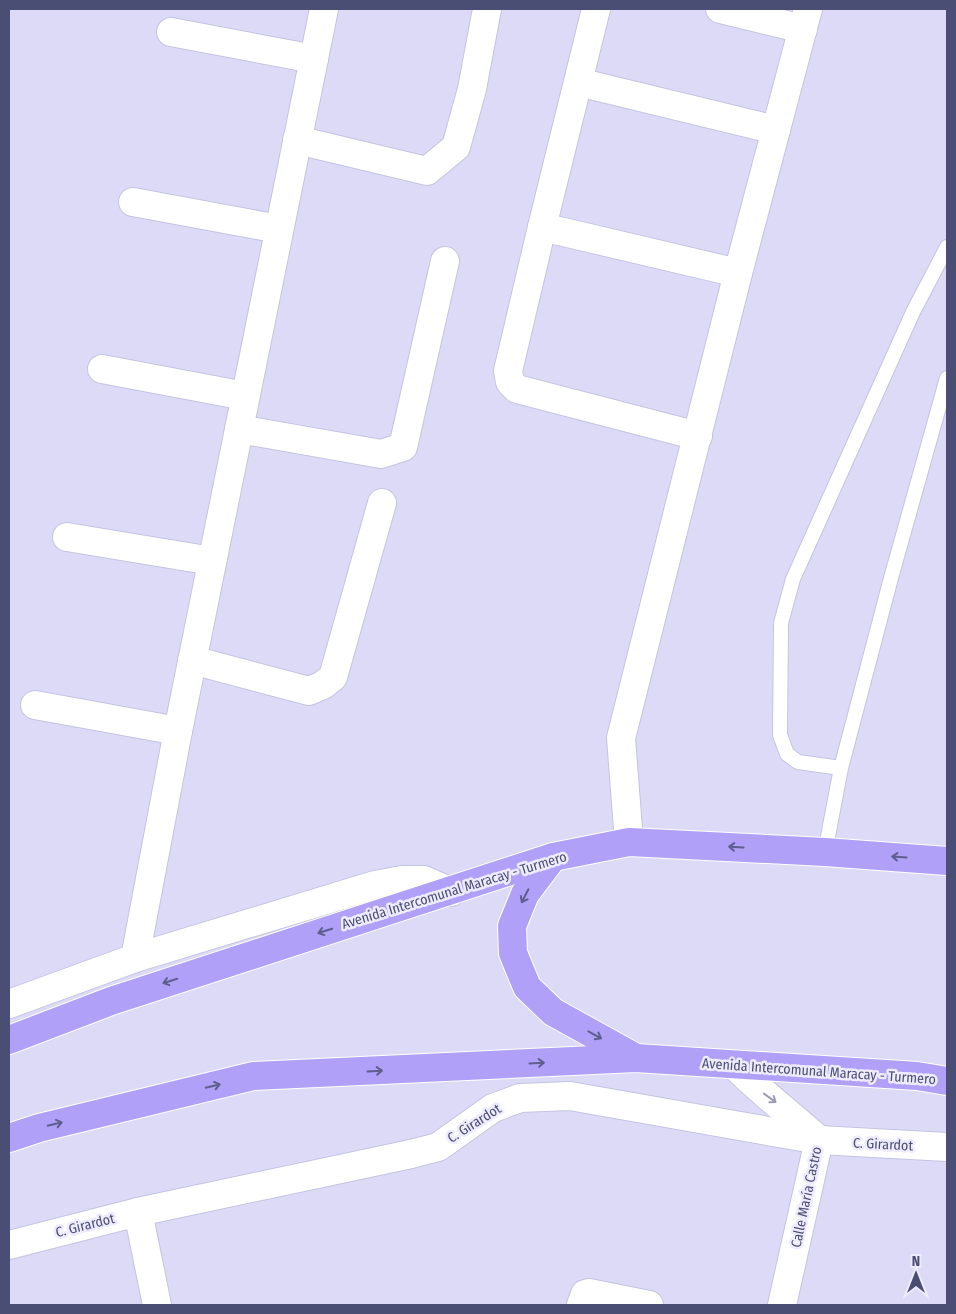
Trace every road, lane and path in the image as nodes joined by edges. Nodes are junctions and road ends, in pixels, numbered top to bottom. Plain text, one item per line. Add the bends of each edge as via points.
1 (324, 9) edge
2 (487, 9) edge
3 (596, 9) edge
4 (720, 9) edge
5 (806, 19) edge
6 (170, 32) dead end
7 (314, 59) junction
8 (578, 82) junction
9 (776, 130) junction
10 (297, 140) junction
11 (133, 202) dead end
12 (542, 227) junction
13 (279, 229) junction
14 (947, 247) edge
15 (445, 261) dead end
16 (738, 273) junction
17 (102, 370) dead end
18 (947, 378) edge
19 (245, 396) junction
20 (239, 429) junction
21 (698, 436) junction
22 (382, 504) dead end
23 (67, 536) dead end
24 (212, 562) junction
25 (192, 660) junction
26 (34, 705) dead end
27 (178, 731) junction
28 (841, 768) junction
29 (630, 842) junction
30 (824, 852) junction
31 (553, 857) junction
32 (947, 861) edge
33 (451, 892) junction
34 (135, 958) junction
35 (9, 1004) edge
36 (9, 1040) edge
37 (636, 1058) junction
38 (734, 1065) junction
39 (947, 1081) edge
40 (9, 1138) edge
41 (819, 1140) junction
42 (947, 1147) edge
43 (138, 1212) junction
44 (9, 1244) edge
45 (585, 1299) edge
46 (157, 1305) edge
47 (649, 1305) edge
48 (782, 1305) edge

1 - 7 street
2 - 10 street via 472,89 456,147 427,171
3 - 8 street
4 - 5 street
5 - 9 street
6 - 7 street
7 - 10 street
8 - 9 street
8 - 12 street
9 - 16 street
10 - 13 street
11 - 13 street
12 - 16 street
12 - 21 street via 508,372 510,382 517,389
13 - 19 street
14 - 28 lane via 913,312 792,579 781,623 780,735 787,754 798,762
15 - 20 street via 403,447 380,454
16 - 21 street
17 - 19 street
18 - 28 lane
19 - 20 street
20 - 24 street
21 - 29 street via 621,738
22 - 25 street via 333,677 309,691
23 - 24 street
24 - 25 street
25 - 27 street
26 - 27 street
27 - 34 street
28 - 30 lane
30 -> 29 main road, Avenida Intercomunal Maracay - Turmero
29 - 31 main road, Avenida Intercomunal Maracay - Turmero
32 -> 30 main road, Avenida Intercomunal Maracay - Turmero
31 - 33 main road, Avenida Intercomunal Maracay - Turmero
31 -> 37 main road via 525,894 512,926 513,953 527,987 553,1012
33 - 34 street via 424,880 375,885
33 -> 36 main road, Avenida Intercomunal Maracay - Turmero via 111,1001
34 - 35 street
37 - 38 main road, Avenida Intercomunal Maracay - Turmero
40 -> 37 main road, Avenida Intercomunal Maracay - Turmero via 254,1076
38 - 39 main road, Avenida Intercomunal Maracay - Turmero via 917,1076
38 -> 41 street, Calle María Castro
41 - 42 street, C. Girardot
41 - 43 street, C. Girardot via 570,1096 520,1098 493,1108 438,1146
41 - 48 street, Calle María Castro
43 - 44 street, C. Girardot
43 - 46 street
45 - 47 street

